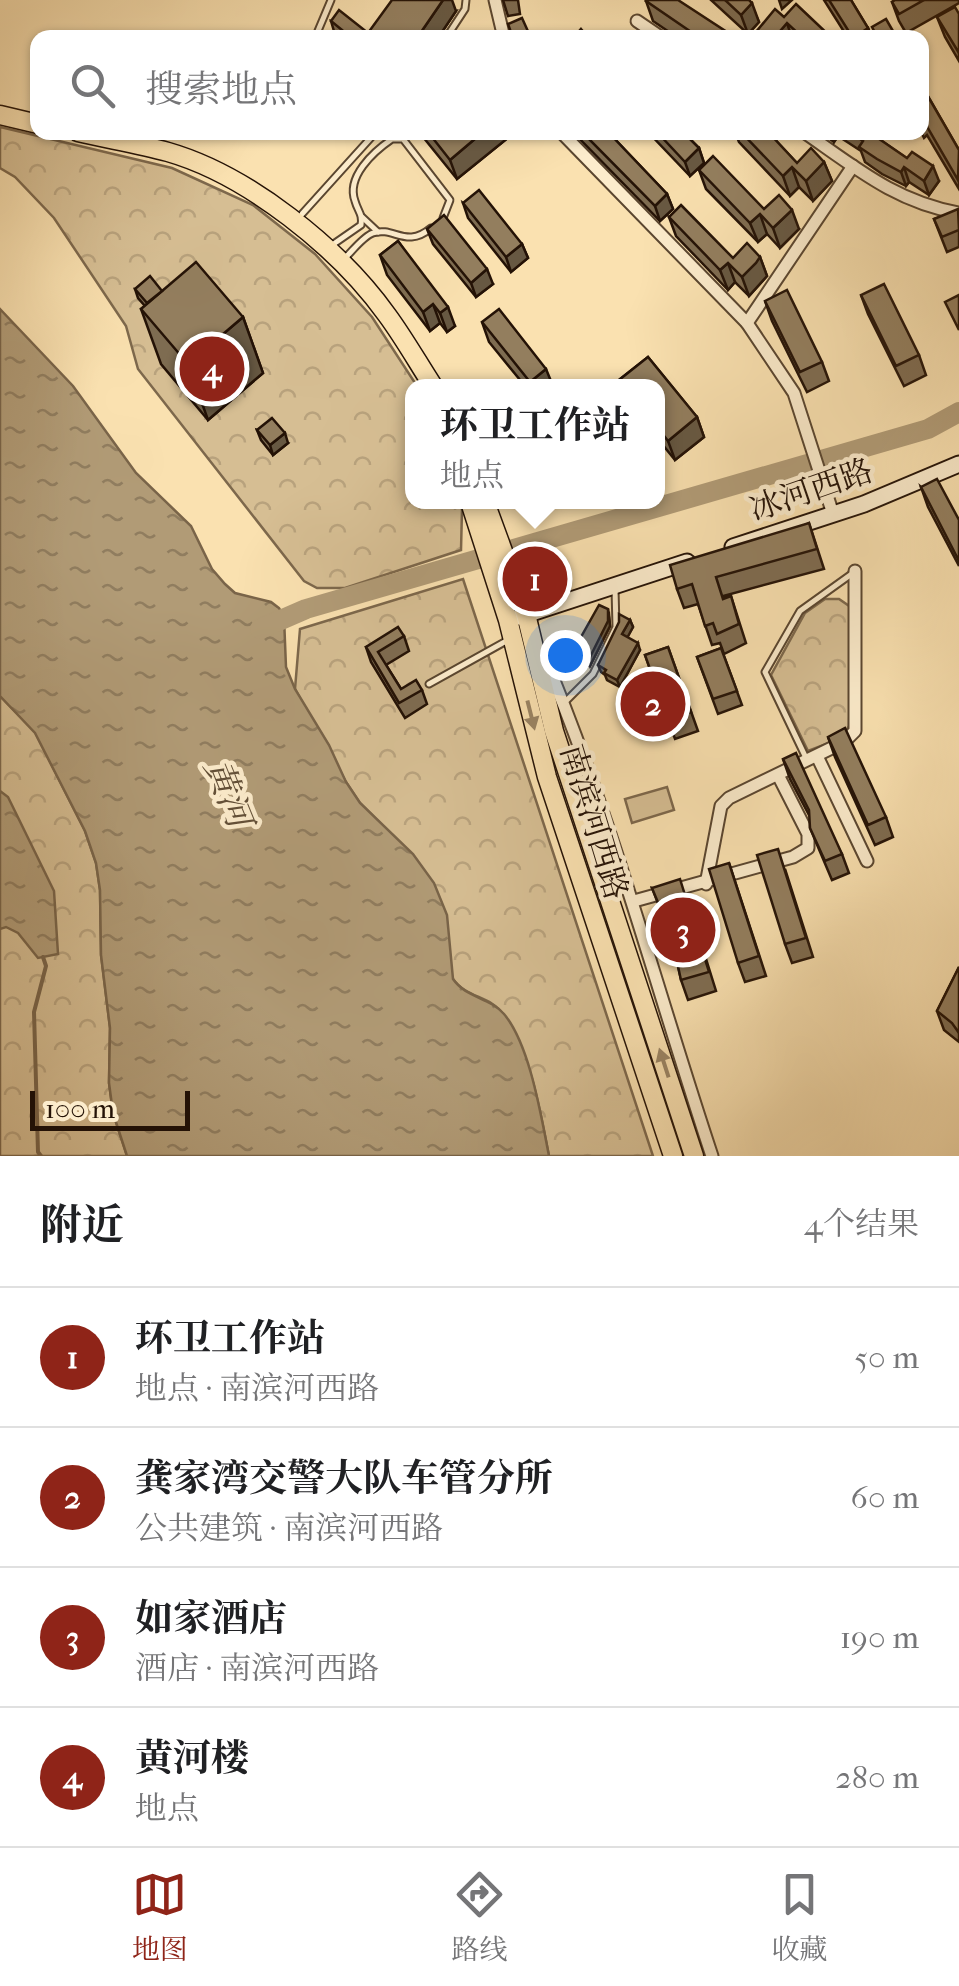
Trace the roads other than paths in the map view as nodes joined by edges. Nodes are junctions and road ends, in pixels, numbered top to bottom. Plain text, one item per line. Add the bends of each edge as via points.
1 (331, 0) edge
2 (466, 0) edge
3 (495, 0) edge
4 (637, 21) dead end
5 (318, 30) edge
6 (451, 30) edge
7 (502, 30) edge
8 (650, 30) edge
9 (0, 107) edge
10 (30, 113) edge
11 (0, 116) edge
12 (30, 122) edge
13 (113, 140) edge
14 (155, 140) edge
15 (369, 140) edge
16 (390, 140) edge
17 (403, 140) edge
18 (569, 140) edge
19 (816, 140) edge
20 (853, 166) junction
21 (959, 213) edge
22 (302, 214) junction
23 (362, 217) junction
24 (378, 232) junction
25 (341, 249) junction
26 (746, 323) junction
27 (428, 379) edge
28 (438, 379) edge
29 (959, 464) edge
30 (473, 509) edge
31 (486, 509) edge
32 (833, 514) junction
33 (490, 543) junction
34 (724, 550) edge
35 (706, 556) edge
36 (855, 571) joint
37 (615, 585) junction
38 (516, 624) junction
39 (429, 684) dead end
40 (564, 703) junction
41 (812, 758) junction
42 (778, 775) junction
43 (868, 861) dead end
44 (706, 884) junction
45 (634, 902) junction
46 (673, 1156) edge
47 (694, 1156) edge
48 (712, 1156) edge

1 - 5 lane
2 - 6 lane
3 - 7 street
4 - 8 street
9 - 10 highway
11 - 12 highway
13 - 27 highway via 170,153 252,192 296,224 386,313
14 - 22 highway via 258,182
15 - 22 lane
16 - 23 lane via 357,174 353,198
17 - 24 lane via 450,200 448,210 424,234 406,239
18 - 26 street
19 - 20 street
20 - 21 street via 923,207
20 - 26 street
22 - 25 highway
23 - 24 lane
23 - 25 lane
24 - 25 lane
25 - 28 highway via 393,307
26 - 32 street via 794,392
29 - 32 main road, 冰河西路
30 - 33 highway, 南滨河西路
31 - 33 highway, 南滨河西路
32 - 34 main road, 冰河西路
33 - 38 highway, 南滨河西路
35 - 37 main road
36 - 41 street via 855,730
36 - 41 lane via 800,611 764,672
37 - 38 main road
37 - 40 lane via 616,628 593,674
38 - 39 lane
38 - 40 street, 南滨河西路
38 -> 46 highway, 南滨河西路 via 546,777
47 -> 38 highway, 南滨河西路
40 - 45 street, 南滨河西路
41 - 42 street
41 - 43 street
42 - 44 street via 721,806
42 - 44 street via 808,834 808,848
44 - 45 street
45 - 48 street, 南滨河西路

